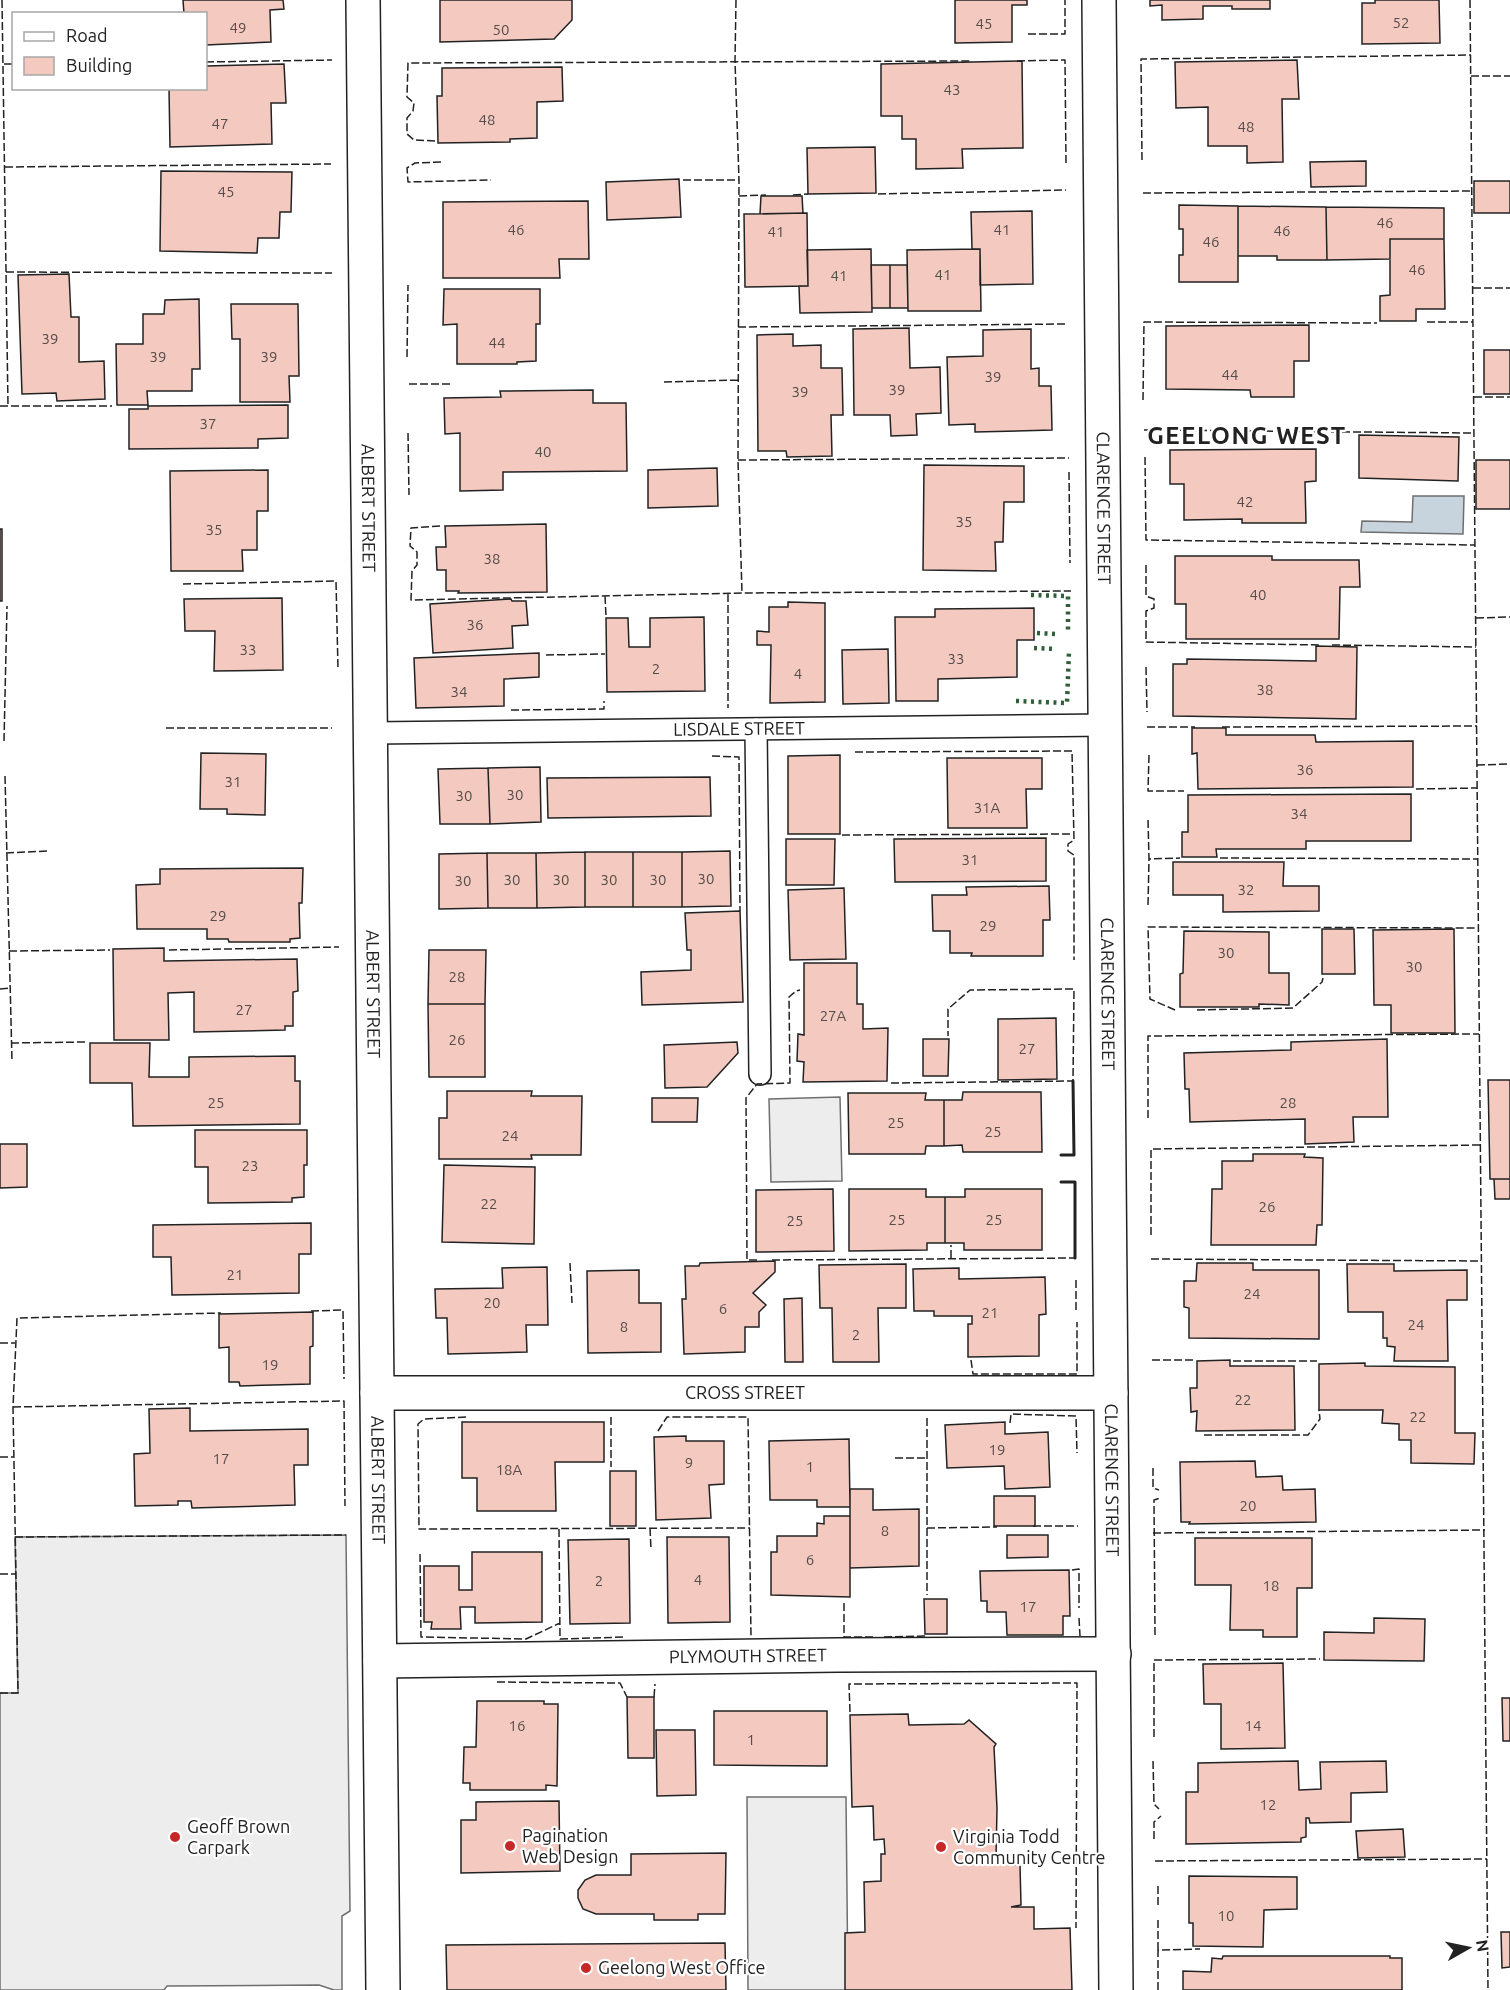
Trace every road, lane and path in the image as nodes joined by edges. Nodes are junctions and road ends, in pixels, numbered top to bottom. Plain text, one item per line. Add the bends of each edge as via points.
1 (363, 0) edge
2 (1099, 0) edge
3 (1106, 725) junction
4 (756, 729) junction
5 (371, 733) junction
6 (760, 1074) dead end
7 (377, 1393) junction
8 (1112, 1393) junction
9 (1114, 1654) junction
10 (380, 1661) junction
11 (383, 1990) edge
12 (1116, 1990) edge

1 - 5 street, ALBERT STREET
2 - 3 street, CLARENCE STREET
3 - 4 lane, LISDALE STREET
3 - 8 street, CLARENCE STREET
4 - 5 lane, LISDALE STREET
4 - 6 lane
5 - 7 street, ALBERT STREET
7 - 8 street, CROSS STREET
7 - 10 street, ALBERT STREET
8 - 9 street, CLARENCE STREET
9 - 10 street, PLYMOUTH STREET
9 - 12 street, CLARENCE STREET
10 - 11 street, ALBERT STREET

